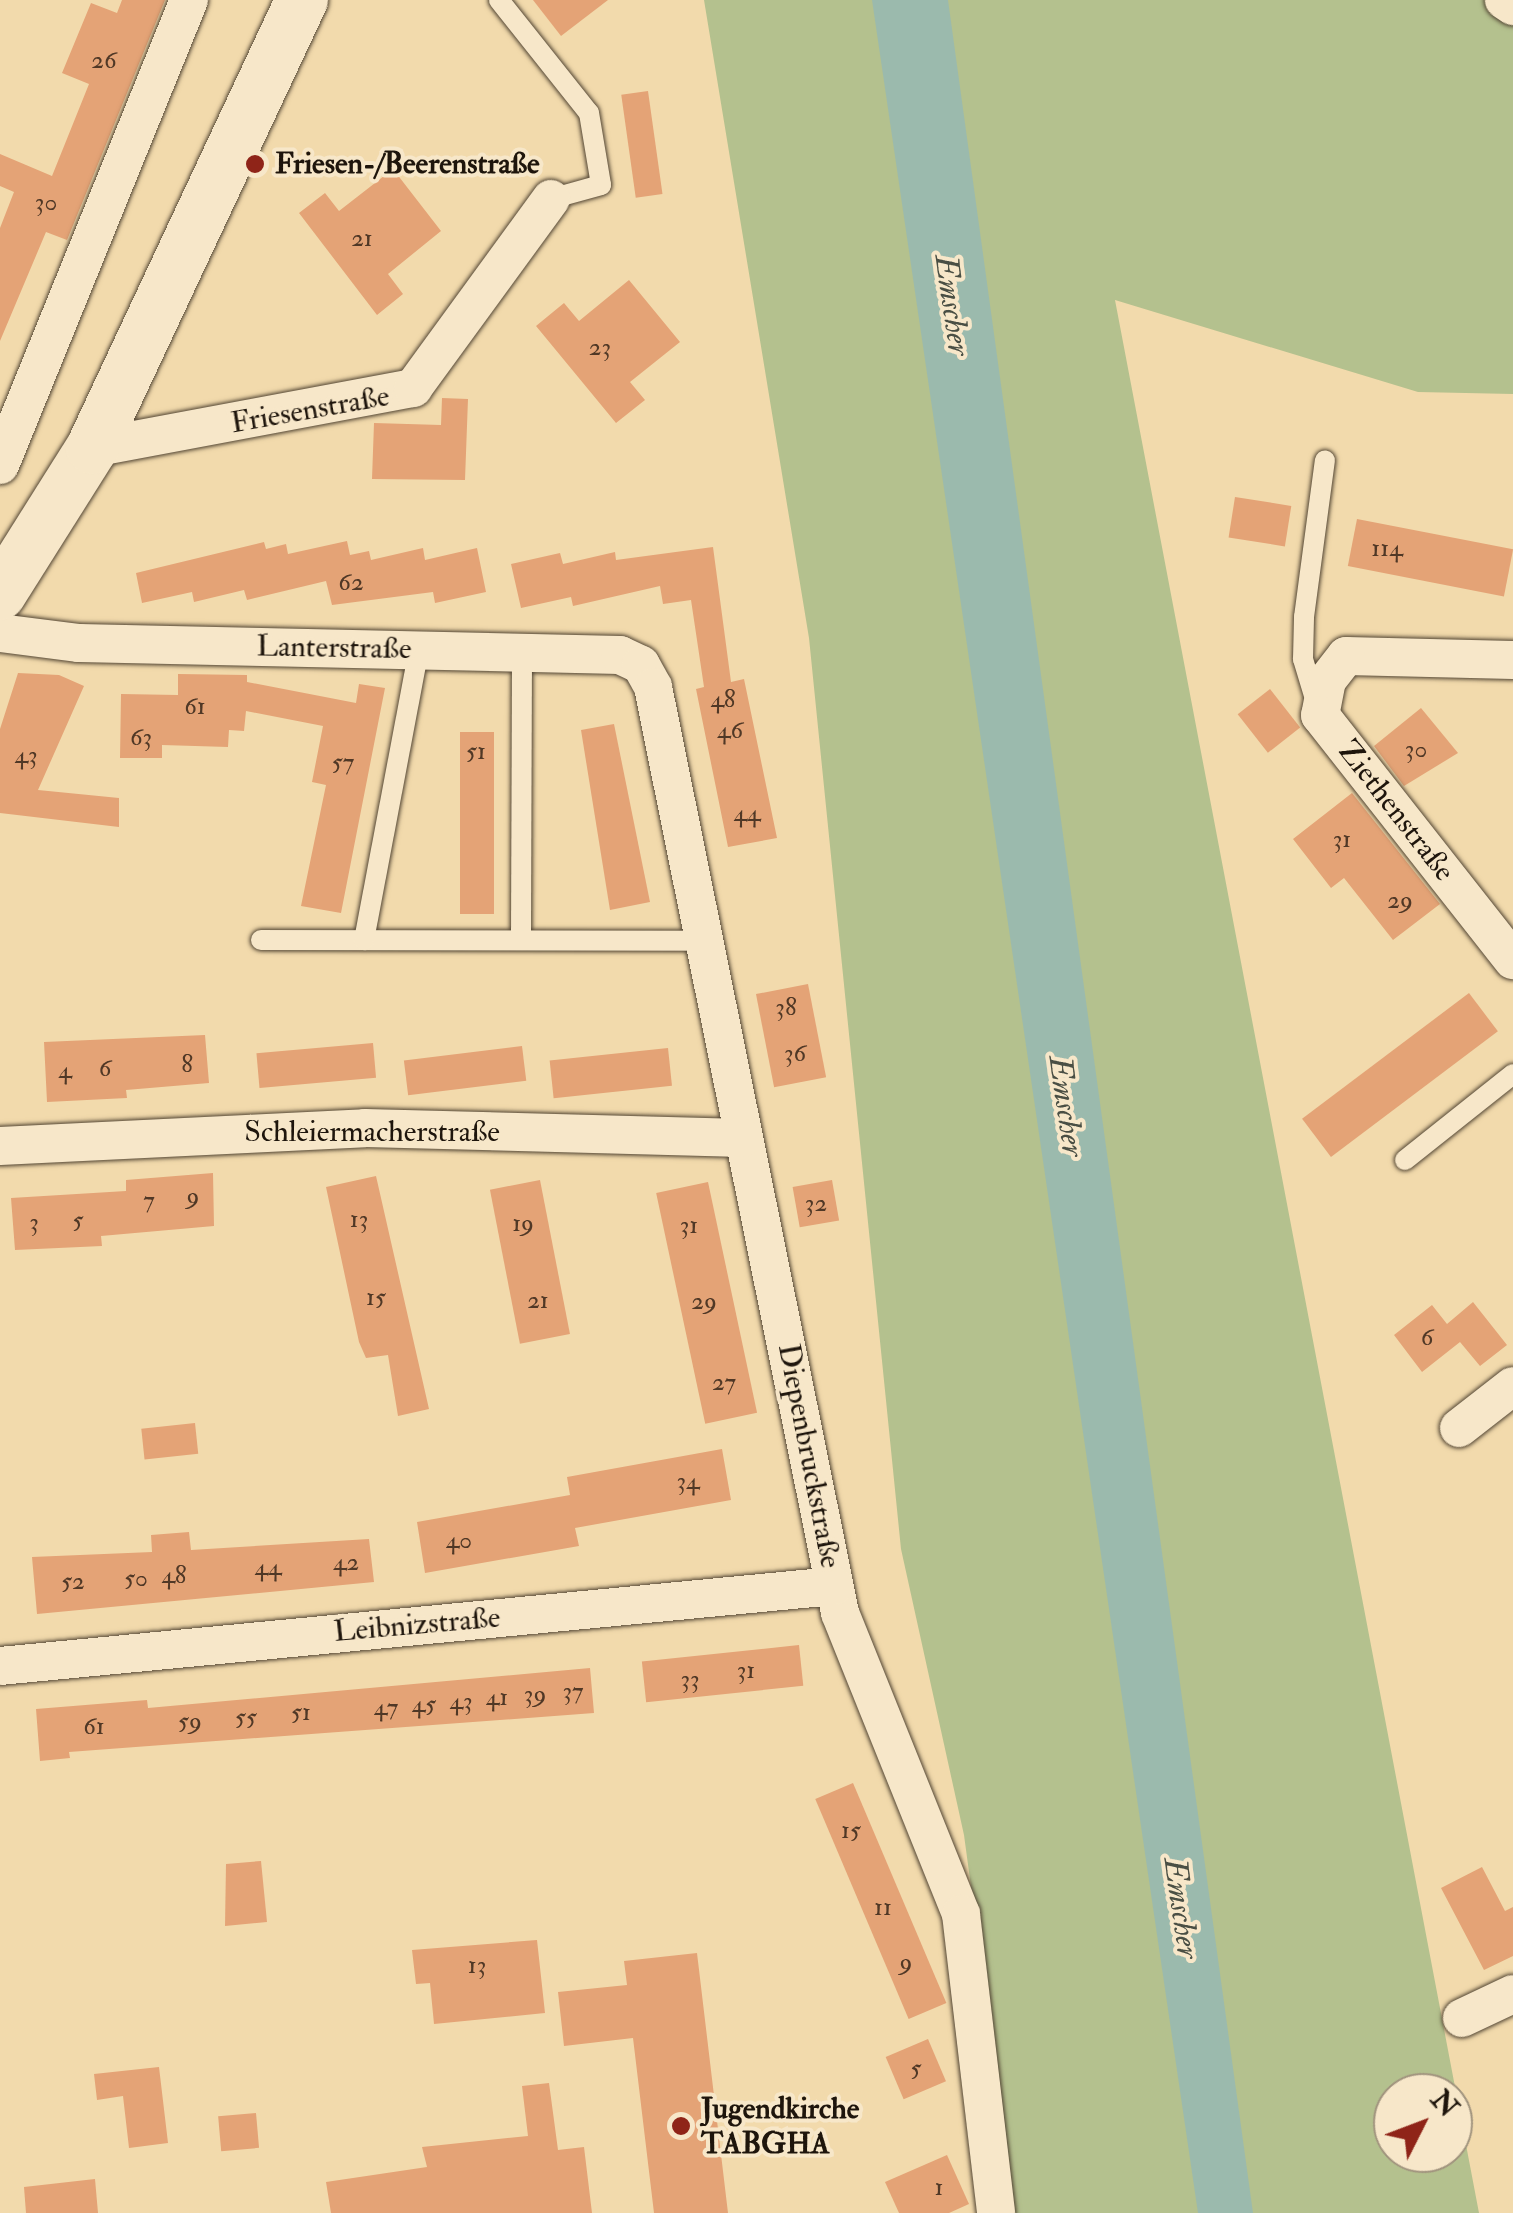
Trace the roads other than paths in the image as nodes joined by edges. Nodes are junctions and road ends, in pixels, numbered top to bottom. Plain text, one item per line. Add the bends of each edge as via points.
1 (190, 0) edge
2 (302, 0) edge
3 (500, 0) edge
4 (1504, 0) edge
5 (1513, 6) edge
6 (551, 198) joint
7 (92, 448) junction
8 (1325, 460) dead end
9 (0, 465) edge
10 (0, 594) edge
11 (0, 633) edge
12 (419, 650) junction
13 (522, 653) junction
14 (1513, 660) edge
15 (654, 687) joint
16 (1320, 715) junction
17 (520, 939) junction
18 (261, 940) dead end
19 (364, 940) junction
20 (704, 941) junction
21 (1513, 960) edge
22 (1513, 1074) edge
23 (743, 1138) junction
24 (0, 1146) edge
25 (1404, 1160) dead end
26 (1513, 1386) edge
27 (1459, 1428) dead end
28 (834, 1586) junction
29 (0, 1666) edge
30 (1513, 1994) edge
31 (1462, 2018) dead end
32 (996, 2213) edge

1 - 9 street
2 - 7 main road
3 - 6 lane via 589,113 601,185
4 - 5 street
6 - 7 street, Friesenstraße via 426,380 414,388
7 - 10 main road
8 - 16 lane via 1304,616 1304,659
11 - 12 street, Lanterstraße via 78,644
12 - 13 street, Lanterstraße
12 - 19 lane
13 - 15 street, Lanterstraße via 620,655 641,666
13 - 17 lane
14 - 16 street, Ziethenstraße via 1346,656 1327,680
15 - 20 street, Diepenbruckstraße
16 - 21 street, Ziethenstraße
17 - 19 lane
17 - 20 lane
18 - 19 lane
20 - 23 street, Diepenbruckstraße
22 - 25 lane
23 - 24 street, Schleiermacherstraße via 366,1128
23 - 28 street, Diepenbruckstraße
26 - 27 street
28 - 29 street, Leibnizstraße
28 - 32 street, Diepenbruckstraße via 961,1914
30 - 31 street

